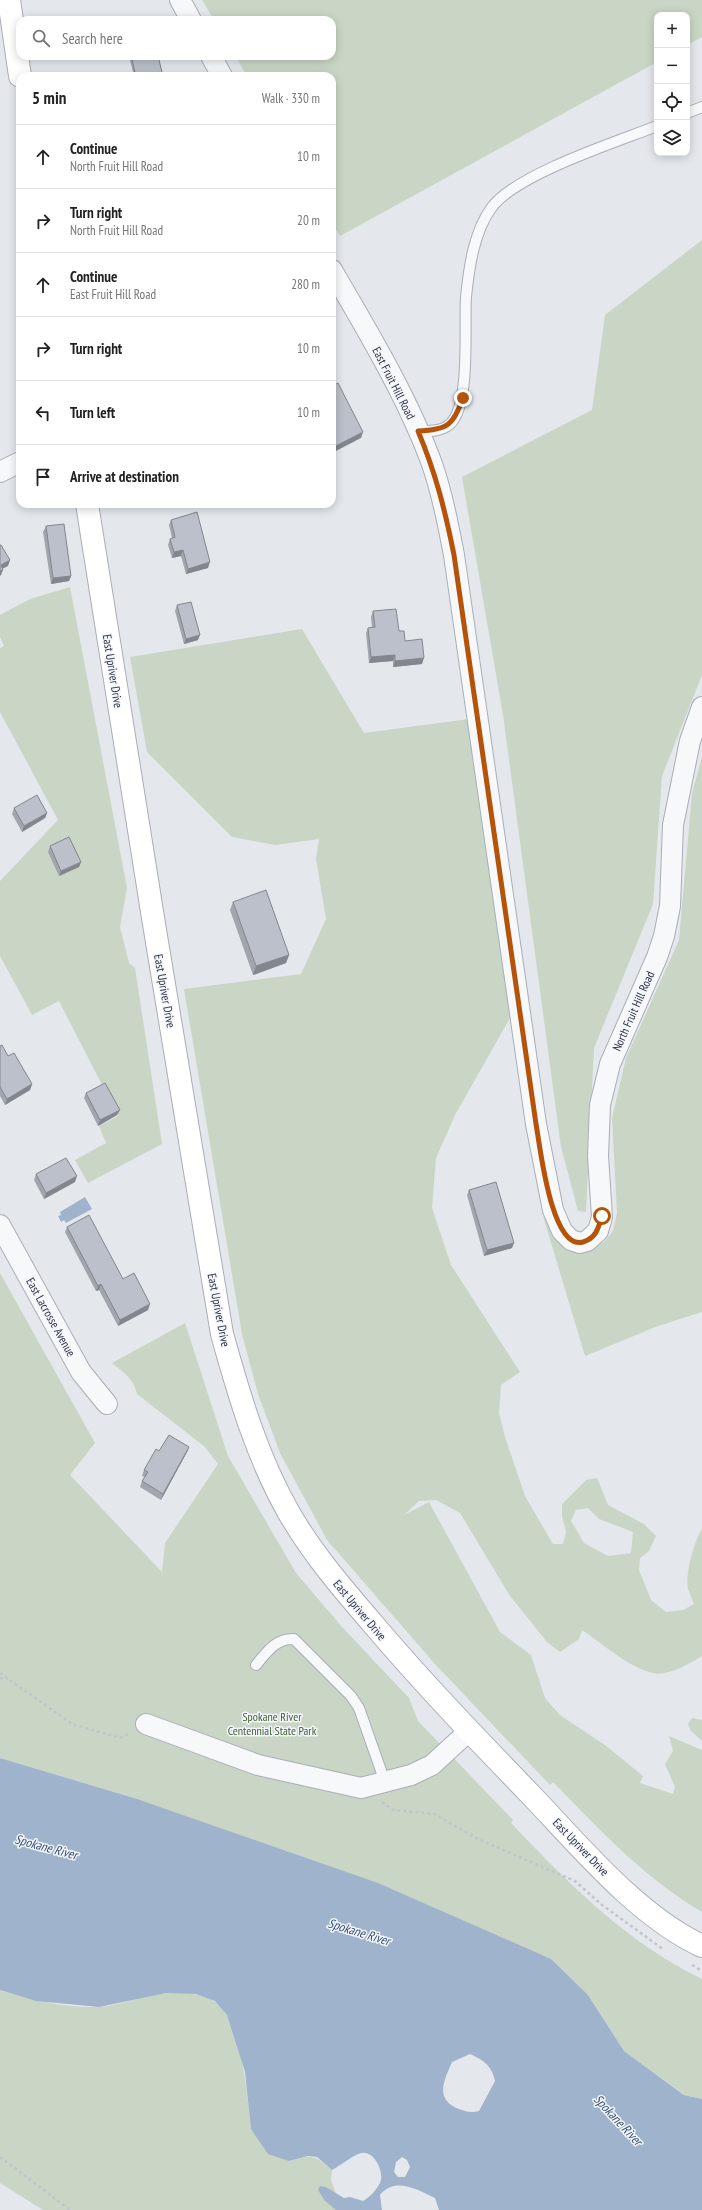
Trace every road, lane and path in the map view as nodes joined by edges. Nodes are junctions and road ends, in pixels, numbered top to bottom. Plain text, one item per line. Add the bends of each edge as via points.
1 (9, 0) edge
2 (180, 0) edge
3 (189, 16) edge
4 (16, 48) edge
5 (18, 60) edge
6 (213, 60) edge
7 (19, 72) edge
8 (220, 72) edge
9 (702, 107) edge
10 (690, 112) edge
11 (654, 127) edge
12 (336, 277) edge
13 (418, 431) junction
14 (16, 464) edge
15 (0, 472) edge
16 (88, 508) edge
17 (702, 707) edge
18 (549, 1190) joint
19 (0, 1225) edge
20 (107, 1404) dead end
21 (256, 1664) dead end
22 (0, 1672) edge
23 (0, 1678) edge
24 (10, 1679) junction
25 (146, 1724) joint
26 (470, 1731) junction
27 (385, 1782) junction
28 (361, 1788) junction
29 (702, 1946) edge
30 (665, 1950) dead end
31 (690, 1964) dead end
32 (702, 1971) edge
33 (0, 2157) edge
34 (70, 2210) edge

1 - 4 street
2 - 3 street
5 - 7 street
6 - 8 street
9 - 10 lane
11 - 13 lane via 537,175 509,192 493,206 483,221 475,244 466,296 463,398 450,424 438,431
12 - 13 street, East Fruit Hill Road via 378,349
13 - 18 street, East Fruit Hill Road via 442,495 454,555 536,1124
14 - 15 street
16 - 26 street, East Upriver Drive via 222,1334 240,1395 262,1460 289,1513 326,1569 408,1666
17 - 18 street, North Fruit Hill Road via 690,741 673,824 670,906 664,936 610,1064 600,1105 598,1156 602,1216 598,1231 593,1237 580,1243 571,1240 562,1232 553,1210
19 - 20 street, East Lacrosse Avenue via 81,1372
21 - 27 lane via 274,1645 287,1639 294,1639 355,1702
22 - 24 path
23 - 24 path
24 - 25 path via 72,1724 120,1738
25 - 28 street via 258,1765
26 - 27 street via 432,1765 411,1775
26 - 29 street, East Upriver Drive via 617,1884 658,1918
27 - 28 street
28 - 30 path via 393,1810 434,1814 478,1839 576,1881 602,1905 653,1944
31 - 32 path
33 - 34 path

